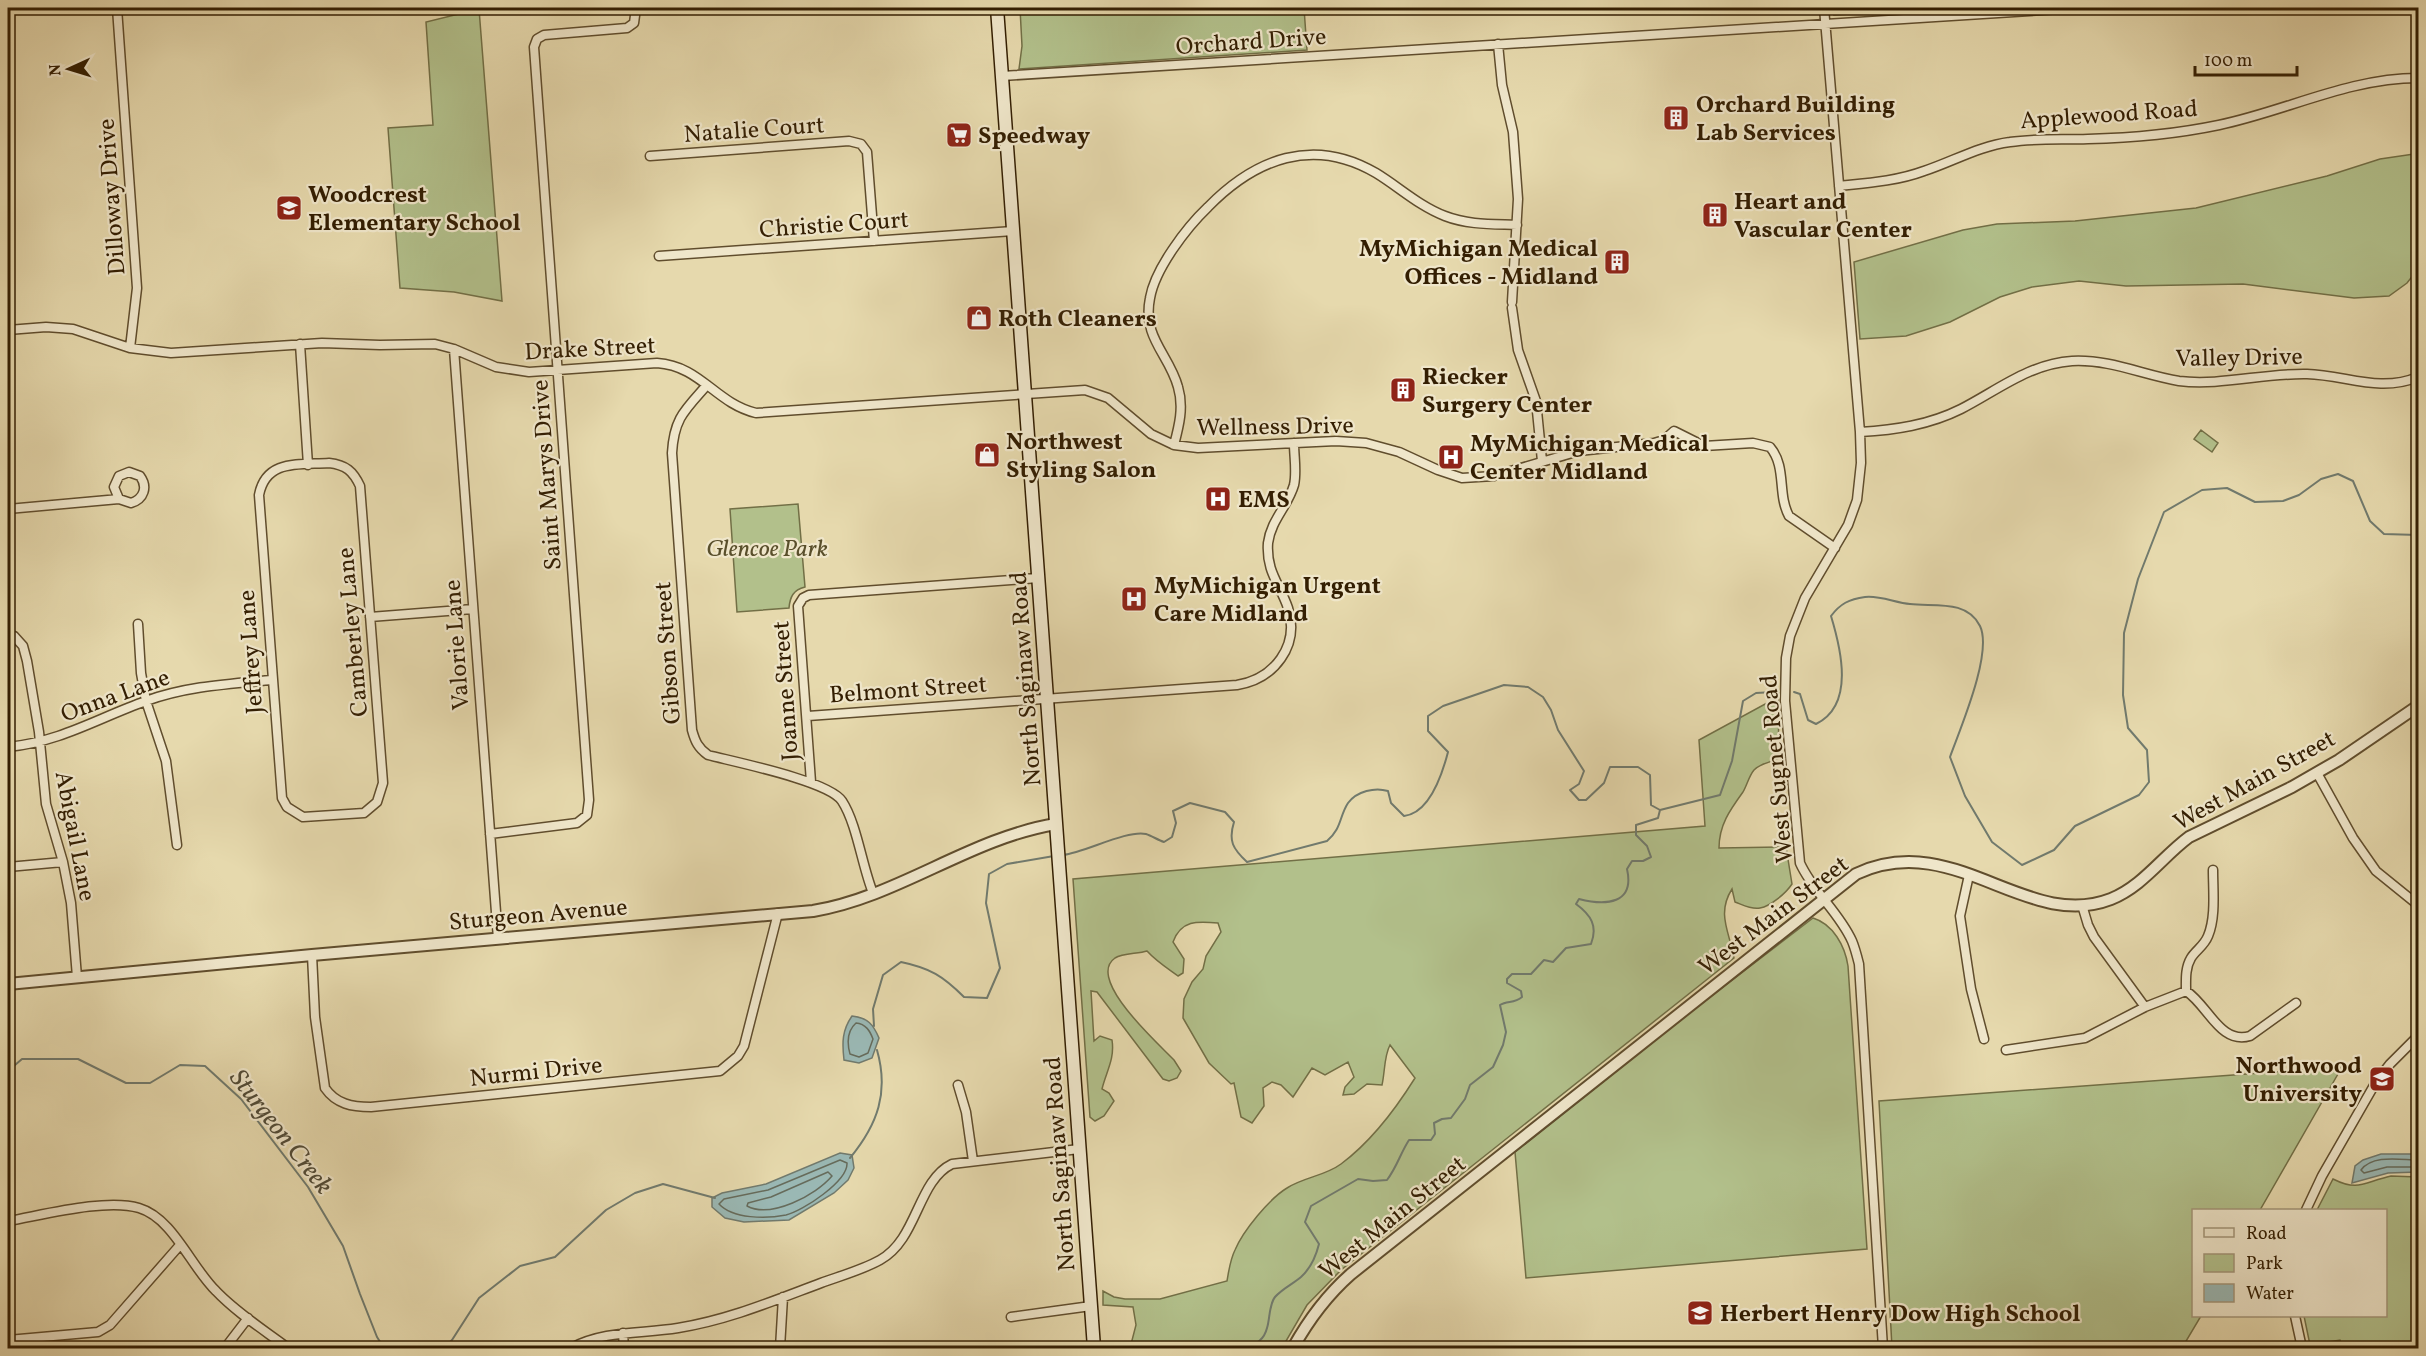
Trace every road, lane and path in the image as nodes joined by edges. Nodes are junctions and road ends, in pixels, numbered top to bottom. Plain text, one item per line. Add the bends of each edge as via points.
1 (117, 8) edge
2 (636, 8) edge
3 (997, 8) edge
4 (1824, 8) edge
5 (2077, 8) edge
6 (1826, 23) junction
7 (1498, 44) junction
8 (1002, 76) junction
9 (2418, 78) edge
10 (650, 156) dead end
11 (1839, 186) junction
12 (1517, 225) junction
13 (1013, 231) junction
14 (874, 241) junction
15 (659, 256) dead end
16 (8, 330) edge
17 (300, 345) junction
18 (130, 348) junction
19 (454, 349) junction
20 (557, 370) junction
21 (2418, 377) edge
22 (707, 385) junction
23 (1025, 393) junction
24 (1860, 432) junction
25 (1293, 443) junction
26 (1174, 445) junction
27 (1542, 461) junction
28 (308, 465) junction
29 (119, 499) dead end
30 (8, 509) edge
31 (1835, 548) junction
32 (1038, 578) junction
33 (473, 609) junction
34 (370, 617) junction
35 (138, 624) dead end
36 (11, 635) edge
37 (272, 680) junction
38 (146, 700) junction
39 (1047, 700) junction
40 (2418, 706) edge
41 (807, 716) junction
42 (40, 742) junction
43 (8, 747) edge
44 (2317, 773) junction
45 (811, 782) junction
46 (348, 815) joint
47 (1056, 824) junction
48 (490, 834) junction
49 (177, 845) dead end
50 (63, 862) junction
51 (8, 867) edge
52 (2213, 870) dead end
53 (1969, 875) junction
54 (873, 893) junction
55 (1822, 899) junction
56 (2082, 905) junction
57 (2418, 905) edge
58 (778, 914) junction
59 (498, 939) junction
60 (312, 955) junction
61 (77, 977) junction
62 (8, 984) edge
63 (2186, 991) junction
64 (2296, 1003) dead end
65 (2145, 1007) junction
66 (2418, 1036) edge
67 (1984, 1039) dead end
68 (2006, 1050) dead end
69 (958, 1085) dead end
70 (1079, 1149) junction
71 (973, 1161) junction
72 (2306, 1209) edge
73 (8, 1221) edge
74 (180, 1245) junction
75 (783, 1297) junction
76 (1091, 1306) junction
77 (1011, 1317) dead end
78 (2295, 1317) edge
79 (248, 1318) junction
80 (623, 1333) junction
81 (8, 1340) edge
82 (225, 1348) edge
83 (288, 1348) edge
84 (571, 1348) edge
85 (624, 1348) edge
86 (780, 1348) edge
87 (1094, 1348) edge
88 (1293, 1348) edge
89 (1883, 1348) edge
90 (2298, 1348) edge

1 - 18 street, Dilloway Drive via 136,262 136,310
2 - 20 street, Saint Marys Drive via 634,23 627,28 544,35 537,39 534,56
3 - 8 main road, North Saginaw Road
4 - 6 street, West Sugnet Road
5 - 6 street, Orchard Drive
6 - 7 street, Orchard Drive
6 - 11 street, West Sugnet Road
7 - 8 street, Orchard Drive
7 - 12 street via 1513,132
8 - 13 main road, North Saginaw Road
9 - 11 street, Applewood Road via 2343,88 2228,123 2156,135 1994,144 1898,179
10 - 14 street, Natalie Court via 849,141 861,144 867,152
11 - 24 street, West Sugnet Road
12 - 26 street via 1444,215 1419,203 1377,173 1340,158 1296,156 1249,172 1220,194 1194,222 1151,291 1151,332 1181,398
12 - 27 street via 1512,305 1515,338 1536,401
13 - 14 street, Christie Court
13 - 23 main road, North Saginaw Road
14 - 15 street, Christie Court
16 - 18 street, Drake Street via 73,329
17 - 18 street, Drake Street via 171,353
17 - 19 street, Drake Street via 422,343
17 - 28 street
19 - 20 street, Drake Street via 496,367
19 - 33 street, Valorie Lane
20 - 22 street, Drake Street via 674,364
20 - 48 street, Saint Marys Drive via 588,808 577,823
21 - 24 street, Valley Drive via 2371,385 2308,374 2197,382 2106,363 2073,361 2026,372 1941,418 1900,429
22 - 23 street, Drake Street via 734,405 756,413
22 - 45 street, Gibson Street via 684,411 674,431 672,453 692,730 700,749 708,755
23 - 26 street, Wellness Drive via 1096,393 1114,402 1151,434
23 - 32 main road, North Saginaw Road
24 - 31 street, West Sugnet Road via 1857,500
25 - 26 street, Wellness Drive via 1198,448
25 - 27 street, Wellness Drive via 1345,441 1378,445 1449,475 1471,479
25 - 39 street, Belmont Street via 1294,484 1274,521 1269,542 1270,571 1288,608 1290,626 1288,645 1274,667 1264,677 1237,685
27 - 31 street, Wellness Drive via 1579,451 1654,444 1674,431 1704,446 1753,443 1770,447 1780,467 1789,516
28 - 34 street, Camberley Lane via 340,464 349,469 360,486
28 - 37 street, Jeffrey Lane via 276,468 261,482
29 - 30 street
31 - 55 street, West Sugnet Road via 1795,620 1784,678 1800,863
32 - 39 main road, North Saginaw Road
32 - 41 street, Joanne Street via 803,598 798,606
33 - 34 street
33 - 48 street, Valorie Lane
34 - 46 street, Camberley Lane via 383,783 371,809
35 - 38 street
36 - 42 street, Abigail Lane via 22,646 27,661
37 - 38 street, Onna Lane via 191,688
37 - 46 street, Jeffrey Lane via 279,780 287,807 303,817
38 - 42 street, Onna Lane via 77,731
38 - 49 street via 166,761
39 - 41 street, Belmont Street
39 - 47 main road, North Saginaw Road
40 - 44 street, West Main Street
41 - 45 street, Joanne Street
42 - 43 street, Onna Lane
42 - 50 street, Abigail Lane via 46,804
44 - 56 street, West Main Street via 2189,837 2126,892
44 - 57 street via 2376,871
45 - 54 street, Gibson Street via 842,800
47 - 54 street, Sturgeon Avenue via 1011,834
47 - 70 main road, North Saginaw Road
48 - 59 street, Valorie Lane
50 - 51 street
50 - 61 street, Abigail Lane
52 - 63 street via 2209,933 2191,959
53 - 55 street, West Main Street via 1929,862 1890,863 1856,874
53 - 56 street, West Main Street via 2051,903
53 - 67 street via 1960,916 1971,989
54 - 58 street, Sturgeon Avenue via 834,908
55 - 88 street, West Main Street via 1351,1274 1324,1300
55 - 89 street, West Sugnet Road via 1852,940 1859,964
56 - 65 street via 2094,937
58 - 59 street, Sturgeon Avenue
58 - 60 street, Nurmi Drive via 744,1046 720,1071 371,1107 341,1102 325,1088 315,1017
59 - 60 street, Sturgeon Avenue
60 - 61 street, Sturgeon Avenue
61 - 62 street, Sturgeon Avenue
63 - 64 street via 2225,1032 2241,1039
63 - 65 street
65 - 68 street via 2085,1038
66 - 72 street via 2376,1082
69 - 71 street
70 - 71 street
70 - 76 main road, North Saginaw Road
71 - 75 street via 945,1167 934,1180 904,1238 880,1260
73 - 74 street via 123,1204 155,1214
74 - 79 street via 216,1292
74 - 81 street via 110,1325 98,1332
75 - 80 street via 723,1320
75 - 86 street
76 - 77 street
76 - 87 main road, North Saginaw Road
78 - 90 street
79 - 82 street
79 - 83 street
80 - 84 street
80 - 85 street

